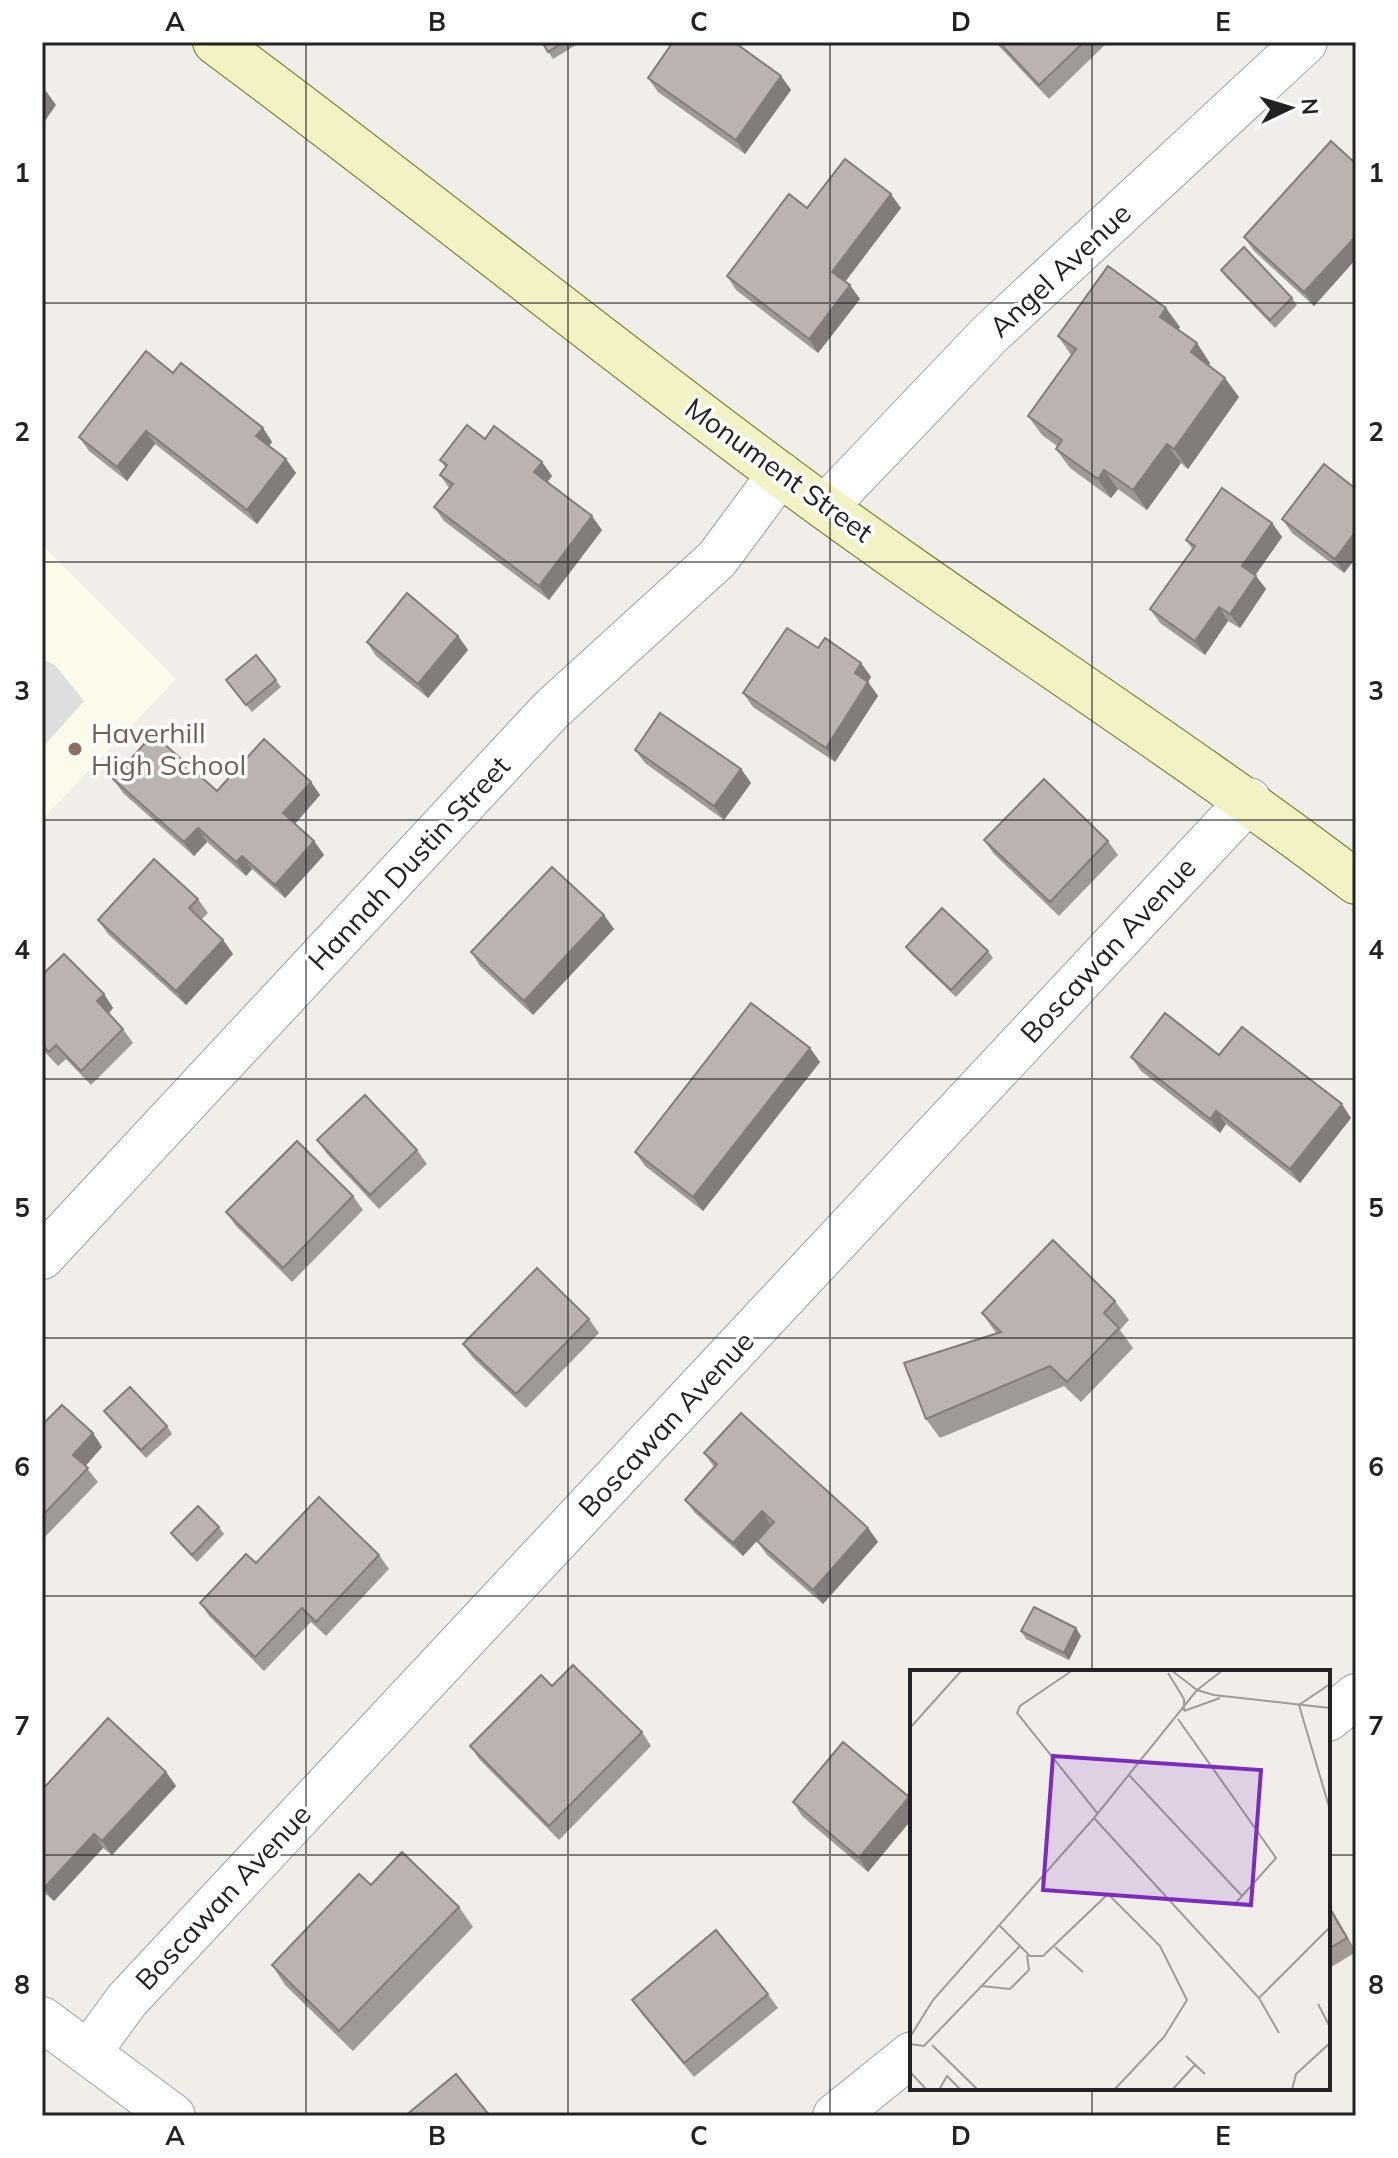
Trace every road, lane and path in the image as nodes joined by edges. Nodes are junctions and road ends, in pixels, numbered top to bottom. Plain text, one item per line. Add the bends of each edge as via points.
1 (215, 42) edge
2 (1305, 42) edge
3 (780, 474) junction
4 (825, 507) junction
5 (1249, 800) junction
6 (1356, 882) edge
7 (42, 1257) edge
8 (1356, 1696) edge
9 (1330, 1717) edge
10 (42, 2019) edge
11 (89, 2052) junction
12 (910, 2056) edge
13 (173, 2116) edge
14 (835, 2116) edge

1 - 3 main road, Monument Street
2 - 4 street, Angel Avenue via 990,334
3 - 4 main road, Monument Street
3 - 7 street, Hannah Dustin Street via 717,559 551,710
4 - 5 main road, Monument Street
5 - 6 main road, Monument Street
5 - 11 street, Boscawan Avenue via 127,2000
8 - 9 street
10 - 11 street
11 - 13 street
12 - 14 street

